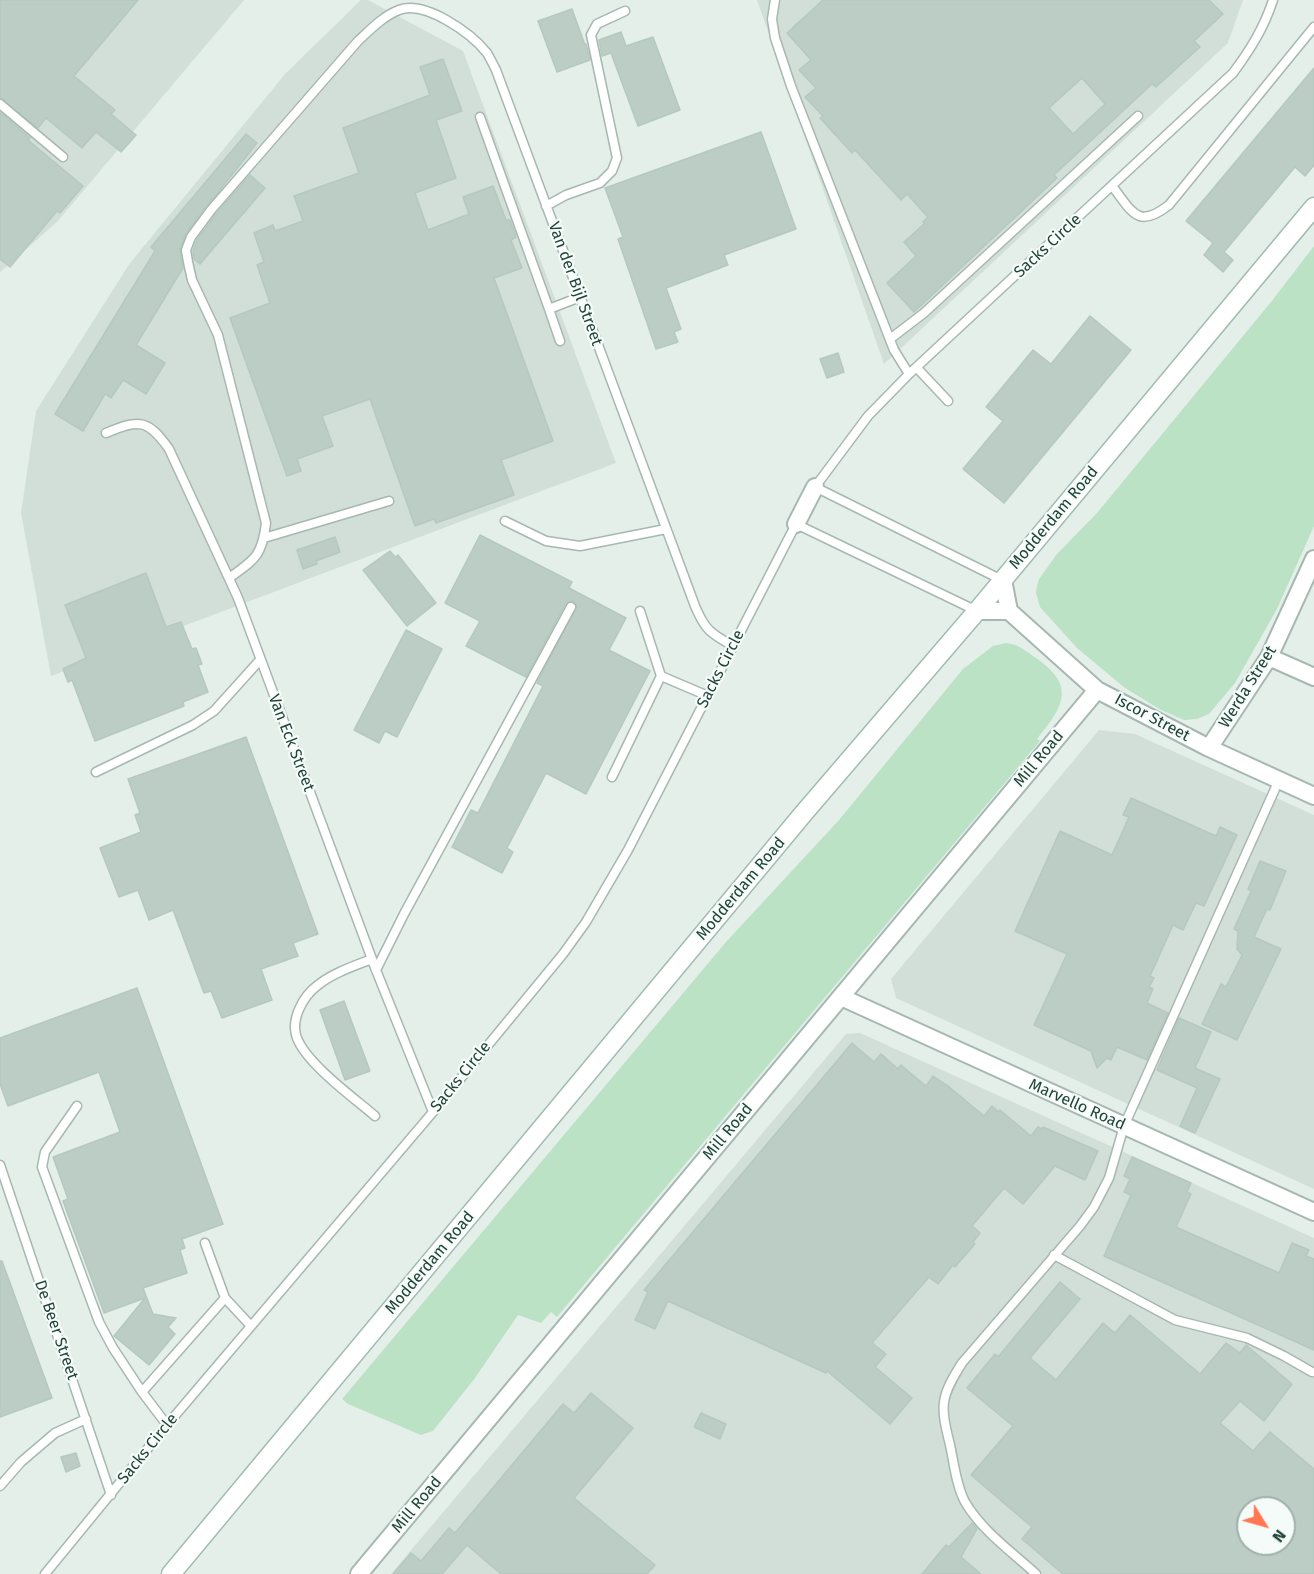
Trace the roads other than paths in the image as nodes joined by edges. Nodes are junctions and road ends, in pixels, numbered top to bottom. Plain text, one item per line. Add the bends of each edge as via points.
1 (775, 0) edge
2 (1273, 0) edge
3 (625, 11) dead end
4 (1314, 27) edge
5 (0, 104) edge
6 (1138, 116) dead end
7 (480, 117) dead end
8 (63, 157) dead end
9 (1112, 186) junction
10 (546, 206) junction
11 (1314, 207) edge
12 (580, 297) junction
13 (549, 309) junction
14 (890, 339) junction
15 (560, 341) dead end
16 (913, 371) junction
17 (948, 401) dead end
18 (106, 433) dead end
19 (815, 488) junction
20 (389, 501) dead end
21 (505, 521) dead end
22 (796, 525) junction
23 (666, 529) junction
24 (264, 538) junction
25 (1314, 560) edge
26 (229, 578) junction
27 (1003, 580) junction
28 (571, 606) dead end
29 (640, 610) dead end
30 (977, 611) junction
31 (1009, 611) junction
32 (733, 646) junction
33 (1269, 657) junction
34 (260, 660) junction
35 (661, 676) junction
36 (1314, 677) edge
37 (1097, 690) junction
38 (708, 696) junction
39 (1209, 748) junction
40 (96, 772) dead end
41 (612, 777) dead end
42 (1279, 780) junction
43 (1314, 796) edge
44 (372, 958) junction
45 (376, 970) junction
46 (841, 997) junction
47 (77, 1106) dead end
48 (433, 1112) junction
49 (375, 1116) dead end
50 (1124, 1126) junction
51 (0, 1165) edge
52 (1314, 1212) edge
53 (205, 1243) dead end
54 (1054, 1255) junction
55 (225, 1298) junction
56 (251, 1326) junction
57 (1312, 1372) dead end
58 (142, 1392) junction
59 (86, 1419) junction
60 (167, 1425) junction
61 (0, 1486) edge
62 (111, 1495) junction
63 (45, 1574) edge
64 (171, 1574) edge
65 (359, 1574) edge
66 (1036, 1574) edge

1 - 14 lane via 775,38 791,87
2 - 9 lane, Sacks Circle via 1252,48 1233,73
3 - 10 lane via 597,24 591,35 617,158 612,171 600,183
4 - 9 lane via 1169,205 1149,218 1140,217
5 - 8 lane
6 - 14 lane via 924,313
7 - 13 lane
9 - 16 lane, Sacks Circle
10 - 12 lane, Van der Bijl Street
10 - 24 lane, Van der Bijl Street via 486,52 432,12 413,7 381,20 358,41 211,210 190,237 186,250 192,280 218,335 266,523
11 - 27 street, Modderdam Road
12 - 13 lane
12 - 23 lane, Van der Bijl Street
13 - 15 lane
14 - 16 lane via 894,350
16 - 17 lane
16 - 19 lane, Sacks Circle via 868,416
18 - 26 lane, Van Eck Street via 136,423 158,434 169,449
19 - 22 street, Sacks Circle
19 - 27 lane
20 - 24 lane
21 - 23 lane via 546,541 580,546
22 - 30 lane
22 - 32 lane, Sacks Circle
23 - 32 lane, Van der Bijl Street via 703,625
24 - 26 lane via 253,561
25 - 33 street, Werda Street
26 - 34 lane, Van Eck Street
27 - 30 street, Modderdam Road
27 - 31 street
28 - 45 lane
29 - 35 lane
30 - 31 street
30 - 64 street, Modderdam Road via 796,822
31 - 37 street, Iscor Street
32 - 38 lane, Sacks Circle
33 - 36 street
33 - 39 street, Werda Street
34 - 40 lane via 214,711
34 - 44 lane, Van Eck Street
35 - 38 lane
35 - 41 lane
37 - 39 street, Iscor Street
37 - 46 street, Mill Road
38 - 48 lane, Sacks Circle via 586,922
39 - 42 street, Iscor Street
42 - 43 street, Iscor Street
42 - 50 lane
44 - 45 lane, Van Eck Street
44 - 49 lane via 318,985 295,1020 296,1036 303,1050
45 - 48 lane, Van Eck Street
46 - 50 street, Marvello Road
46 - 65 street, Mill Road
47 - 58 lane via 45,1152 42,1167 99,1322
48 - 56 lane, Sacks Circle
50 - 52 street, Marvello Road
50 - 54 lane via 1109,1178 1094,1206
51 - 59 lane, De Beer Street
53 - 55 lane
54 - 57 lane via 1175,1320 1247,1338
54 - 66 lane via 962,1363 948,1385 942,1408 965,1502 993,1536
55 - 56 lane
55 - 58 lane
56 - 60 lane, Sacks Circle
58 - 60 lane
59 - 61 lane via 55,1433
59 - 62 lane, De Beer Street
60 - 62 lane, Sacks Circle
62 - 63 lane, Sacks Circle

